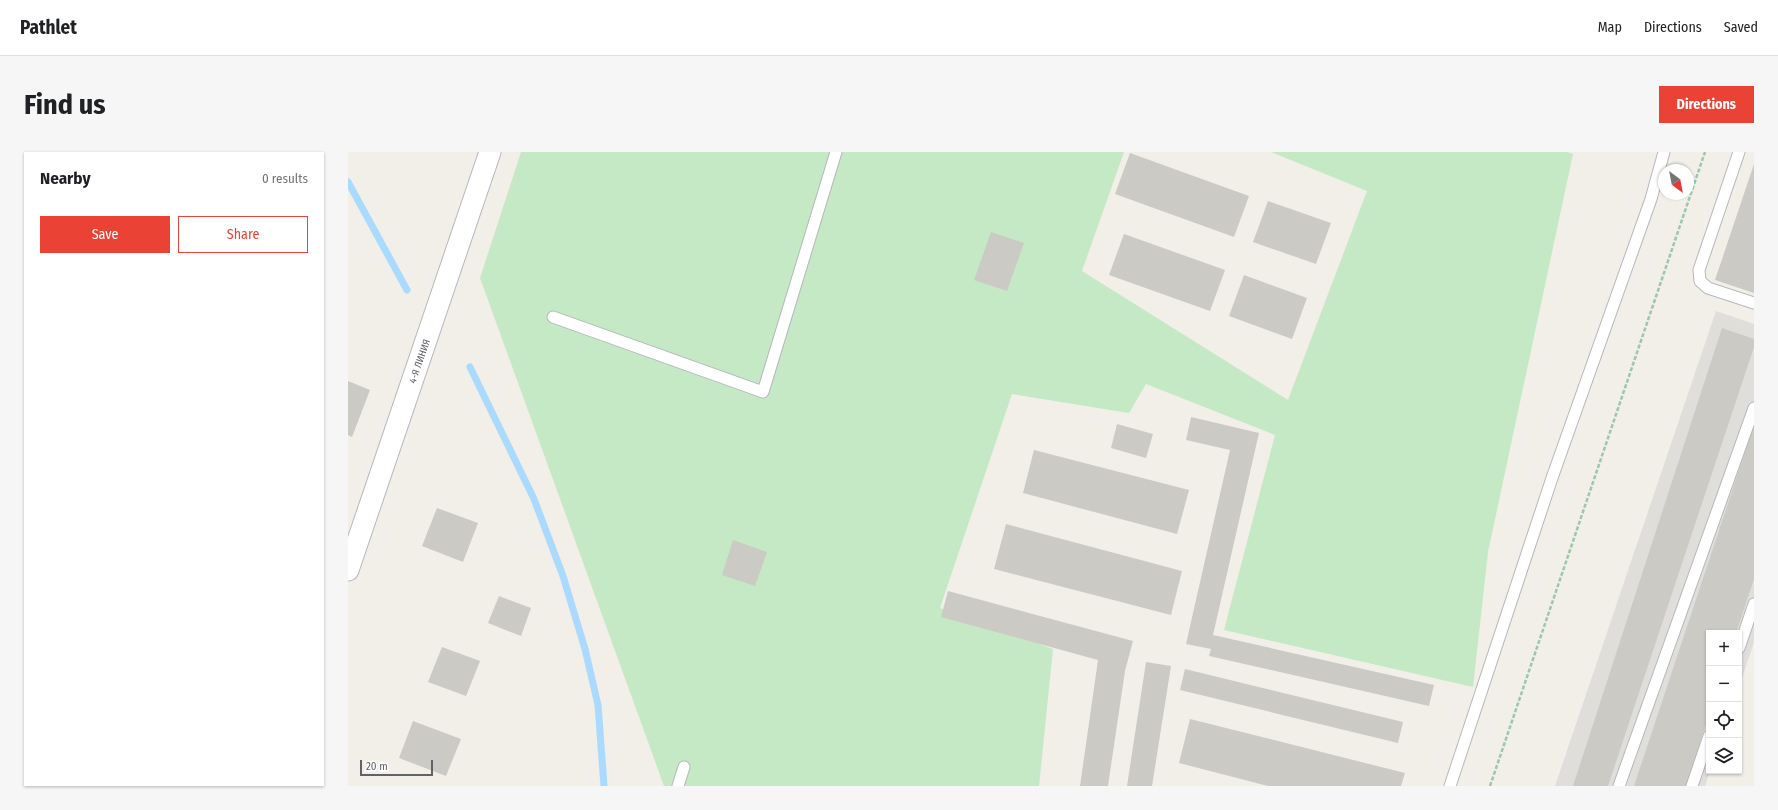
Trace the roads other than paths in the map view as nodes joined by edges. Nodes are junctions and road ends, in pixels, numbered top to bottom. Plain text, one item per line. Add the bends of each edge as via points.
1 (490, 152) edge
2 (836, 152) edge
3 (1664, 152) edge
4 (1738, 152) edge
5 (1754, 303) edge
6 (553, 317) dead end
7 (1754, 408) edge
8 (348, 570) edge
9 (1754, 604) edge
10 (1742, 639) edge
11 (1708, 738) edge
12 (684, 767) dead end
13 (678, 786) edge
14 (1450, 786) edge
15 (1619, 786) edge
16 (1692, 786) edge

1 - 8 street, 4-Я ЛИНИЯ
2 - 6 lane via 763,392
3 - 14 lane via 1651,198 1552,478
4 - 5 lane via 1699,270 1700,281 1708,288
7 - 15 lane
9 - 10 lane
11 - 16 lane
12 - 13 lane

